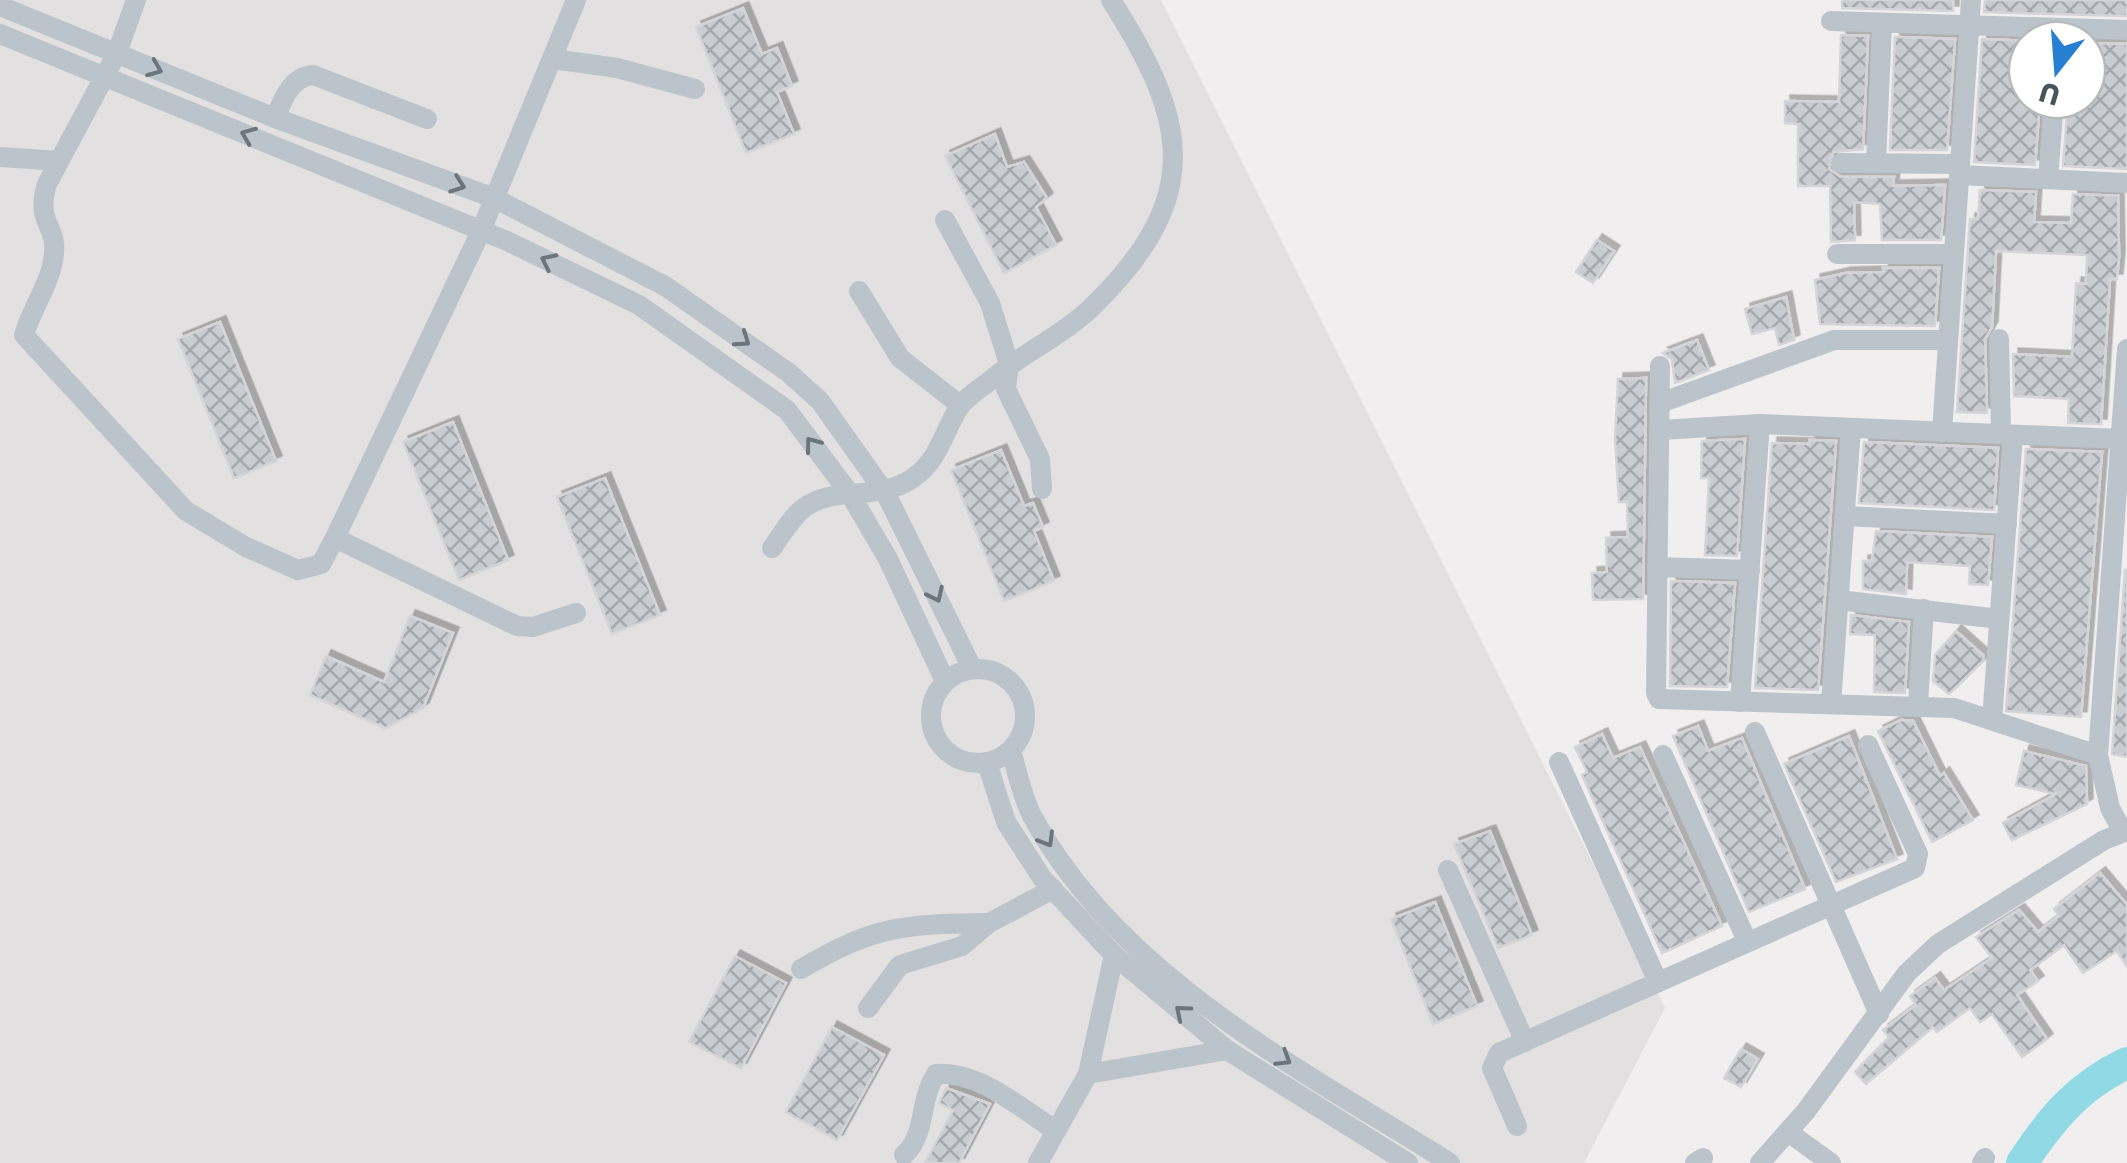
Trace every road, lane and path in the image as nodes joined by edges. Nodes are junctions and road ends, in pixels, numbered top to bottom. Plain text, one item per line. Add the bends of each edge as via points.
1 (136, 0) edge
2 (576, 0) edge
3 (1111, 0) edge
4 (1971, 0) edge
5 (0, 6) edge
6 (1831, 21) dead end
7 (1882, 22) junction
8 (1968, 25) junction
9 (2007, 29) edge
10 (0, 34) edge
11 (117, 54) junction
12 (553, 59) junction
13 (103, 76) junction
14 (694, 89) dead end
15 (274, 118) junction
16 (427, 120) dead end
17 (2052, 120) edge
18 (0, 157) edge
19 (60, 161) junction
20 (1841, 163) dead end
21 (1876, 163) junction
22 (1959, 169) junction
23 (2048, 179) junction
24 (2127, 183) edge
25 (494, 198) junction
26 (945, 220) dead end
27 (481, 230) junction
28 (1836, 254) dead end
29 (1954, 254) junction
30 (859, 290) dead end
31 (1998, 339) dead end
32 (1948, 340) junction
33 (2127, 349) edge
34 (1009, 364) junction
35 (1660, 366) dead end
36 (1660, 403) junction
37 (960, 405) junction
38 (1760, 424) junction
39 (1851, 428) junction
40 (1660, 430) junction
41 (1942, 432) junction
42 (2007, 435) junction
43 (2122, 439) junction
44 (1042, 489) dead end
45 (850, 494) junction
46 (886, 494) junction
47 (1845, 516) junction
48 (2006, 524) junction
49 (336, 538) junction
50 (772, 548) dead end
51 (1657, 566) junction
52 (1750, 570) junction
53 (1839, 600) junction
54 (1924, 609) junction
55 (576, 613) dead end
56 (2000, 618) junction
57 (972, 668) junction
58 (945, 681) junction
59 (1740, 702) junction
60 (1831, 704) junction
61 (1918, 704) junction
62 (1992, 720) junction
63 (1754, 732) dead end
64 (1868, 745) dead end
65 (1011, 750) junction
66 (1663, 754) dead end
67 (2098, 755) junction
68 (1559, 762) dead end
69 (987, 763) junction
70 (2125, 831) edge
71 (1448, 870) dead end
72 (1053, 890) junction
73 (1829, 904) junction
74 (989, 923) junction
75 (1747, 941) junction
76 (1114, 955) junction
77 (801, 969) dead end
78 (1658, 982) junction
79 (868, 1008) dead end
80 (1880, 1014) junction
81 (1525, 1042) junction
82 (1227, 1050) junction
83 (1088, 1074) junction
84 (1518, 1126) dead end
85 (1055, 1130) junction
86 (1788, 1132) junction
87 (904, 1155) dead end
88 (1038, 1163) edge
89 (1408, 1163) edge
90 (1450, 1163) edge
91 (1760, 1163) edge
92 (1831, 1163) edge

1 - 11 street
2 - 12 street
3 - 34 street via 1166,99 1175,145 1169,197 1143,246 1096,304
4 - 8 street
5 - 11 street
6 - 7 street
7 - 8 street
7 - 21 street
8 - 9 street
8 - 22 street
10 - 13 street
11 - 13 street
11 -> 15 street
12 - 14 street
12 - 25 street
13 - 19 street
27 -> 13 street
15 - 16 street via 289,88 312,75
15 -> 25 street
17 - 23 street
18 - 19 street
19 - 49 street via 41,204 54,258 24,335 30,345 186,511 214,530 298,570 321,564
20 - 21 street
21 - 22 street
22 - 23 street
22 - 29 street
23 - 24 street
25 - 27 street
25 -> 46 street via 665,286 788,372 820,401
26 - 34 street via 990,304
45 -> 27 street via 787,410 736,371 639,305
27 - 49 street
28 - 29 street
29 - 32 street
30 - 37 street via 900,358
31 - 42 street
32 - 36 street via 1834,340
32 - 41 street
33 - 43 street
34 - 37 street
34 - 44 street via 1006,389 1040,459
35 - 36 street
36 - 40 street
37 - 46 street via 929,464
38 - 39 street
38 - 40 street
38 - 52 street
39 - 41 street
39 - 47 street
40 - 51 street
41 - 42 street
42 - 43 street
42 - 48 street
43 - 67 street
45 - 46 street
45 - 50 street via 807,505
45 - 58 street
46 -> 57 street
47 - 48 street
47 - 53 street
48 - 56 street
49 - 55 street via 517,626
51 - 52 street
51 - 59 street via 1656,696
52 - 59 street
53 - 54 street
53 - 60 street
54 - 56 street
54 - 61 street
56 - 62 street
57 - 58 street
57 - 65 street via 989,670 1016,688 1025,720
58 - 69 street via 931,702 930,726 942,748 963,762
59 - 60 street
60 - 61 street
61 - 62 street
62 - 67 street
63 - 73 street
64 - 73 street via 1918,862
65 - 69 street
65 -> 90 street via 1030,812 1059,860 1137,945 1251,1038
66 - 75 street
67 - 70 street via 2110,808
68 - 78 street
69 - 72 street via 1006,822
70 - 80 street via 1938,944 1907,973
71 - 81 street
72 - 74 street
72 - 76 street
73 - 75 street
73 - 80 street
74 - 77 street via 914,924 853,938
74 - 79 street via 962,946 900,965
75 - 78 street
82 -> 76 street
76 - 83 street
78 - 81 street
80 - 86 street
81 - 84 street via 1492,1060
82 - 83 street
82 - 89 street
83 - 85 street
85 - 87 street via 974,1080 936,1074 920,1129
85 - 88 street
86 - 91 street
86 - 92 street

